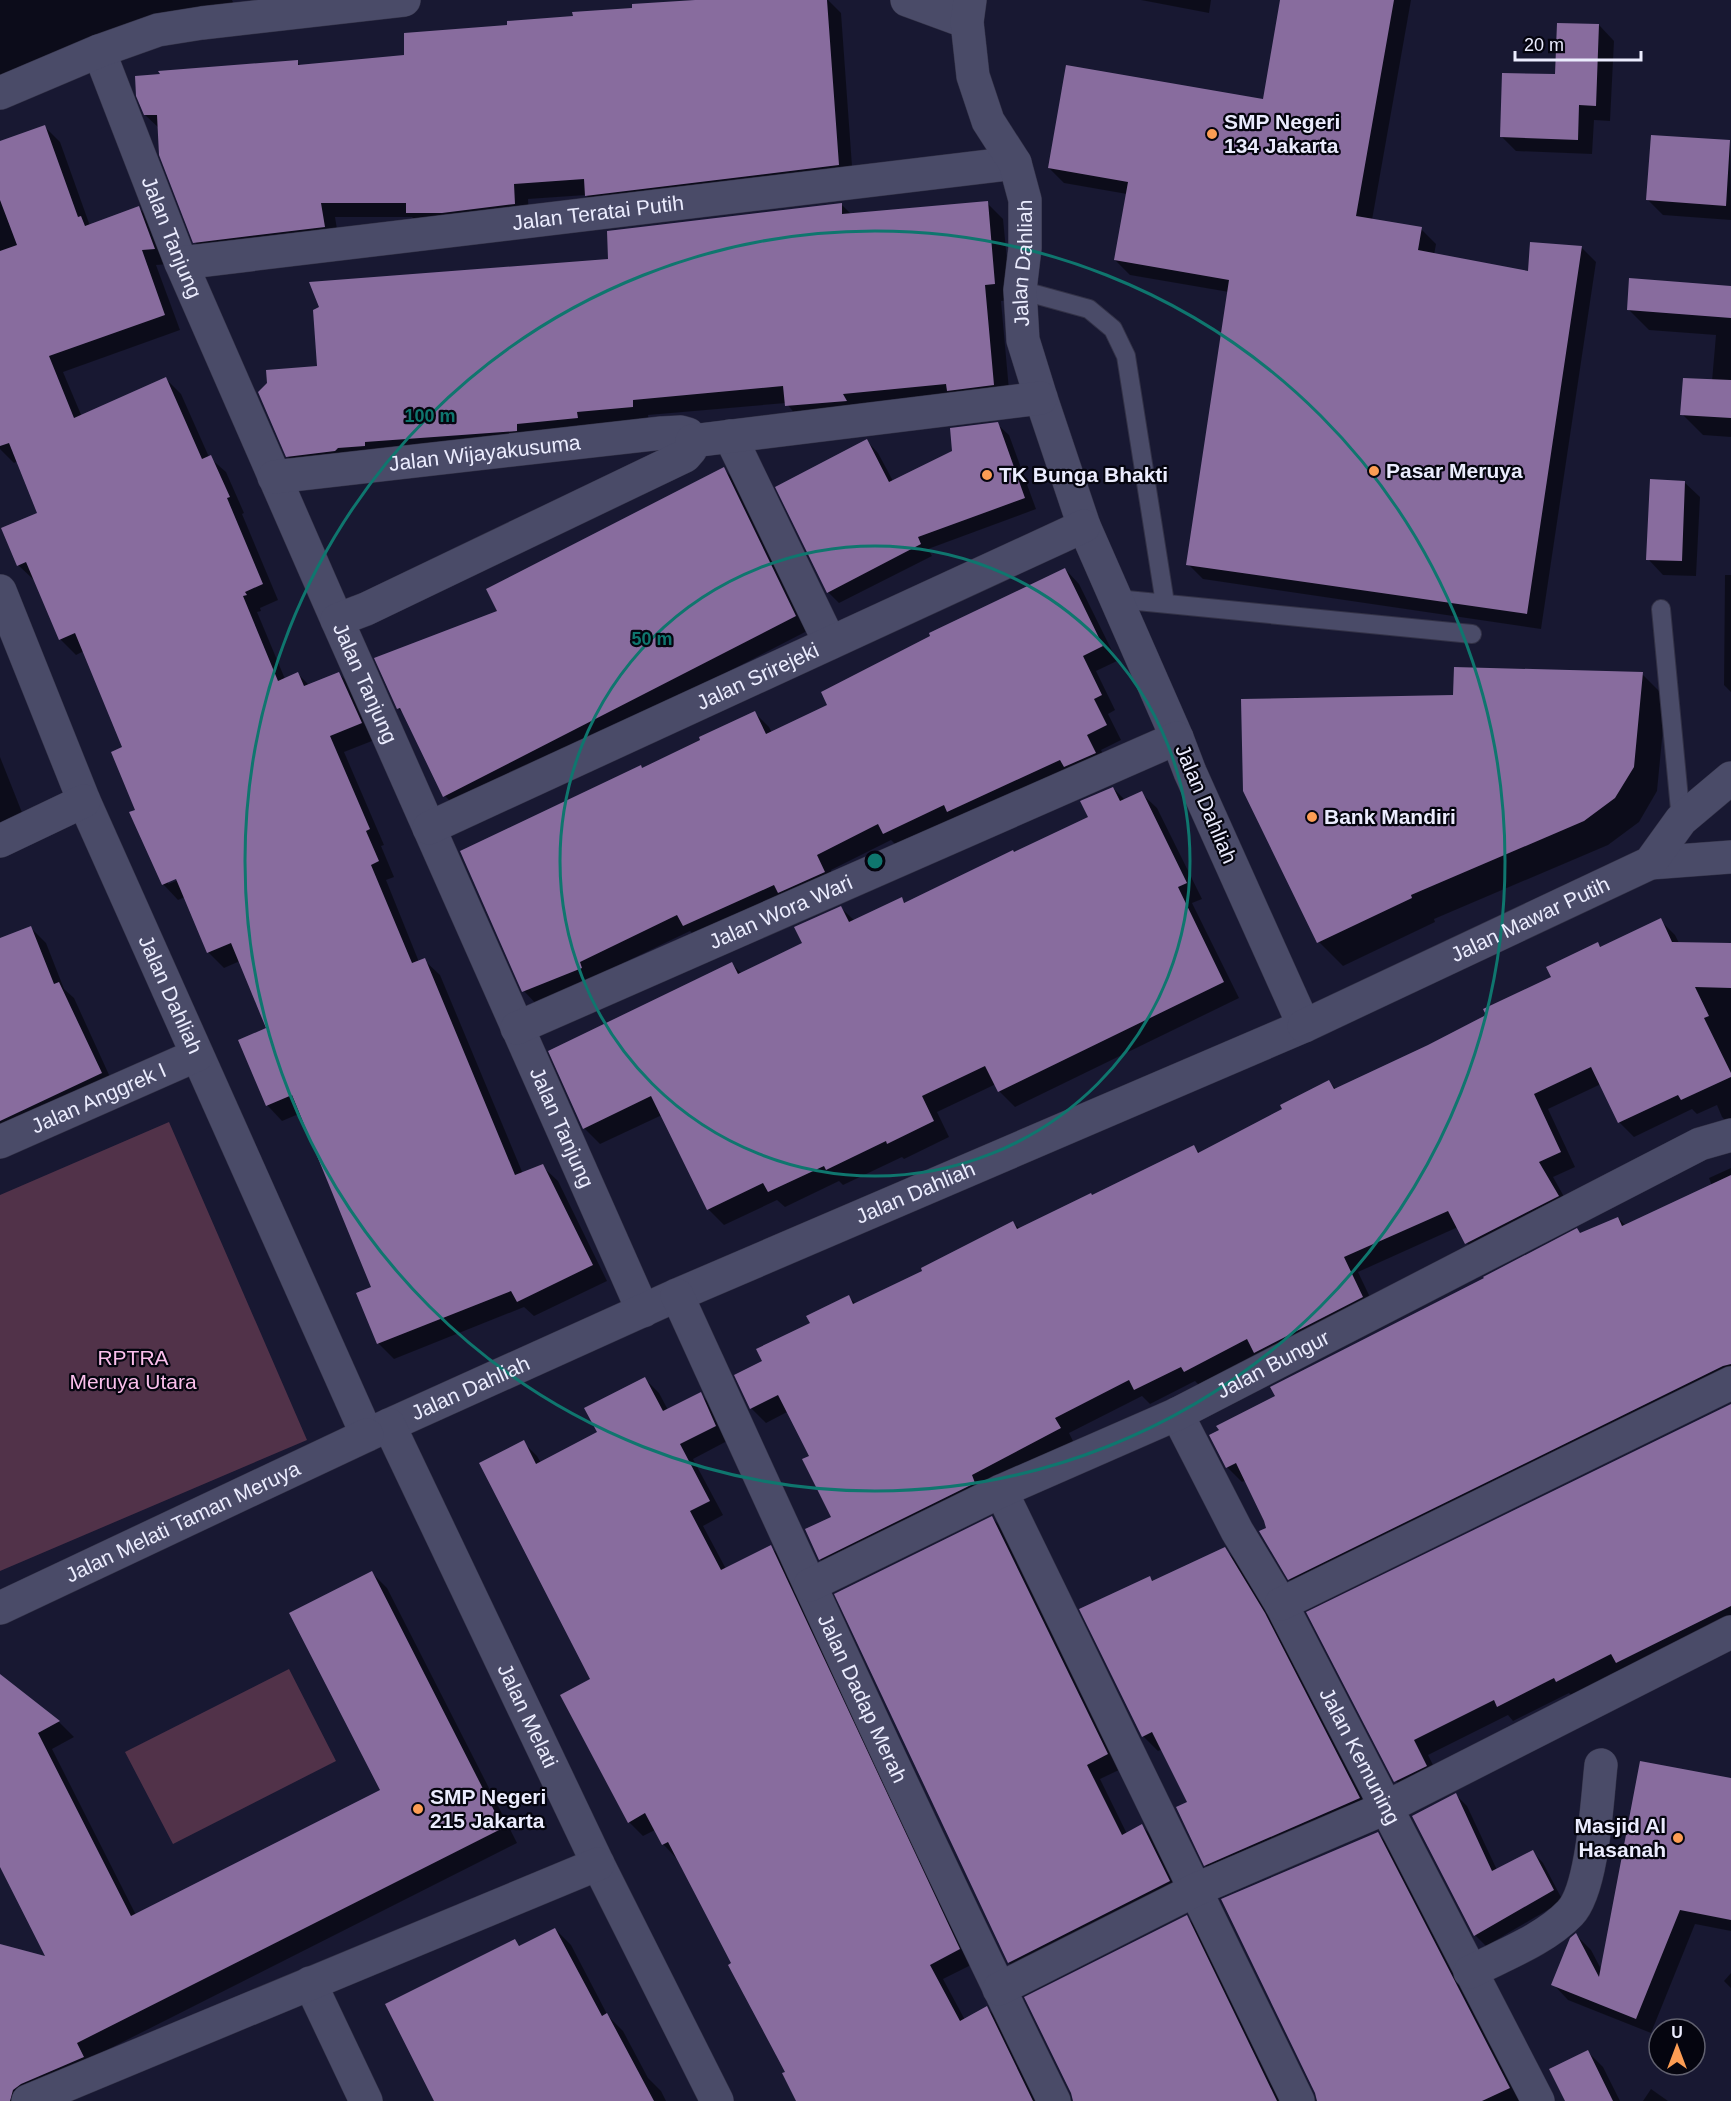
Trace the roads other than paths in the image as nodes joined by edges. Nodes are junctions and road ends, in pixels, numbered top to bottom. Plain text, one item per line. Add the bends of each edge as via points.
1 (404, 0) edge
2 (907, 0) edge
3 (968, 11) edge
4 (99, 51) junction
5 (0, 93) edge
6 (1015, 163) junction
7 (181, 263) junction
8 (1020, 290) junction
9 (1041, 398) junction
10 (730, 436) junction
11 (692, 441) junction
12 (274, 477) junction
13 (1084, 526) junction
14 (0, 591) edge
15 (1117, 599) junction
16 (1165, 603) junction
17 (1661, 609) dead end
18 (337, 620) junction
19 (1472, 634) dead end
20 (830, 643) junction
21 (1177, 738) junction
22 (1731, 778) edge
23 (84, 801) junction
24 (1681, 820) junction
25 (429, 828) junction
26 (0, 841) edge
27 (1731, 857) edge
28 (1650, 862) junction
29 (1304, 1026) junction
30 (517, 1028) junction
31 (197, 1055) junction
32 (1731, 1135) edge
33 (0, 1142) edge
34 (677, 1295) junction
35 (643, 1311) junction
36 (1731, 1383) edge
37 (1177, 1414) junction
38 (378, 1430) junction
39 (1001, 1491) junction
40 (810, 1585) junction
41 (1281, 1604) junction
42 (0, 1608) edge
43 (1731, 1632) edge
44 (1601, 1765) dead end
45 (1385, 1808) junction
46 (598, 1864) junction
47 (1195, 1890) junction
48 (1470, 1972) junction
49 (310, 1983) junction
50 (999, 1989) junction
51 (28, 2101) edge
52 (366, 2101) edge
53 (717, 2101) edge
54 (1054, 2101) edge
55 (1298, 2101) edge
56 (1538, 2101) edge

1 - 4 street via 202,22 158,30
2 - 3 street
3 - 6 street, Jalan Dahliah via 973,76 988,121
4 - 5 street
4 - 7 street, Jalan Tanjung
6 - 7 street, Jalan Teratai Putih
6 - 8 street, Jalan Dahliah via 1025,200
7 - 12 street, Jalan Tanjung
8 - 9 street, Jalan Dahliah via 1023,340
8 - 16 lane via 1089,309 1113,328 1126,356
9 - 10 street, Jalan Wijayakusuma
9 - 13 street, Jalan Dahliah
10 - 11 street, Jalan Wijayakusuma
10 - 20 street
11 - 12 street, Jalan Wijayakusuma via 681,432 662,433
11 - 18 street via 685,456
12 - 18 street, Jalan Tanjung
13 - 15 street, Jalan Dahliah
13 - 20 street, Jalan Srirejeki
14 - 23 street, Jalan Dahliah
15 - 16 lane
15 - 21 street, Jalan Dahliah
16 - 19 lane
17 - 24 lane
18 - 25 street, Jalan Tanjung
20 - 25 street, Jalan Srirejeki
21 - 29 street, Jalan Dahliah
21 - 30 street, Jalan Wora Wari
22 - 24 street, Jalan Mawar Putih
23 - 26 street
23 - 31 street, Jalan Dahliah
24 - 28 street, Jalan Mawar Putih
25 - 30 street, Jalan Tanjung
27 - 28 street
28 - 29 street, Jalan Mawar Putih
29 - 34 street, Jalan Dahliah
30 - 35 street, Jalan Tanjung
31 - 33 street, Jalan Anggrek I
31 - 38 street, Jalan Dahliah
32 - 37 street, Jalan Bungur via 1689,1149
34 - 35 street, Jalan Dahliah
34 - 40 street, Jalan Dadap Merah
35 - 38 street, Jalan Dahliah
36 - 41 street
37 - 39 street, Jalan Bungur
37 - 41 street, Jalan Kemuning via 1237,1531
38 - 42 street, Jalan Melati Taman Meruya
38 - 46 street, Jalan Melati
39 - 40 street, Jalan Bungur
39 - 47 street
40 - 50 street, Jalan Dadap Merah
41 - 45 street, Jalan Kemuning
43 - 45 street
44 - 48 street via 1587,1874 1571,1912 1552,1928
45 - 47 street
45 - 48 street, Jalan Kemuning
46 - 49 street
46 - 53 street, Jalan Melati
47 - 50 street
47 - 55 street
48 - 56 street, Jalan Kemuning
49 - 51 street
49 - 52 street
50 - 54 street, Jalan Dadap Merah

